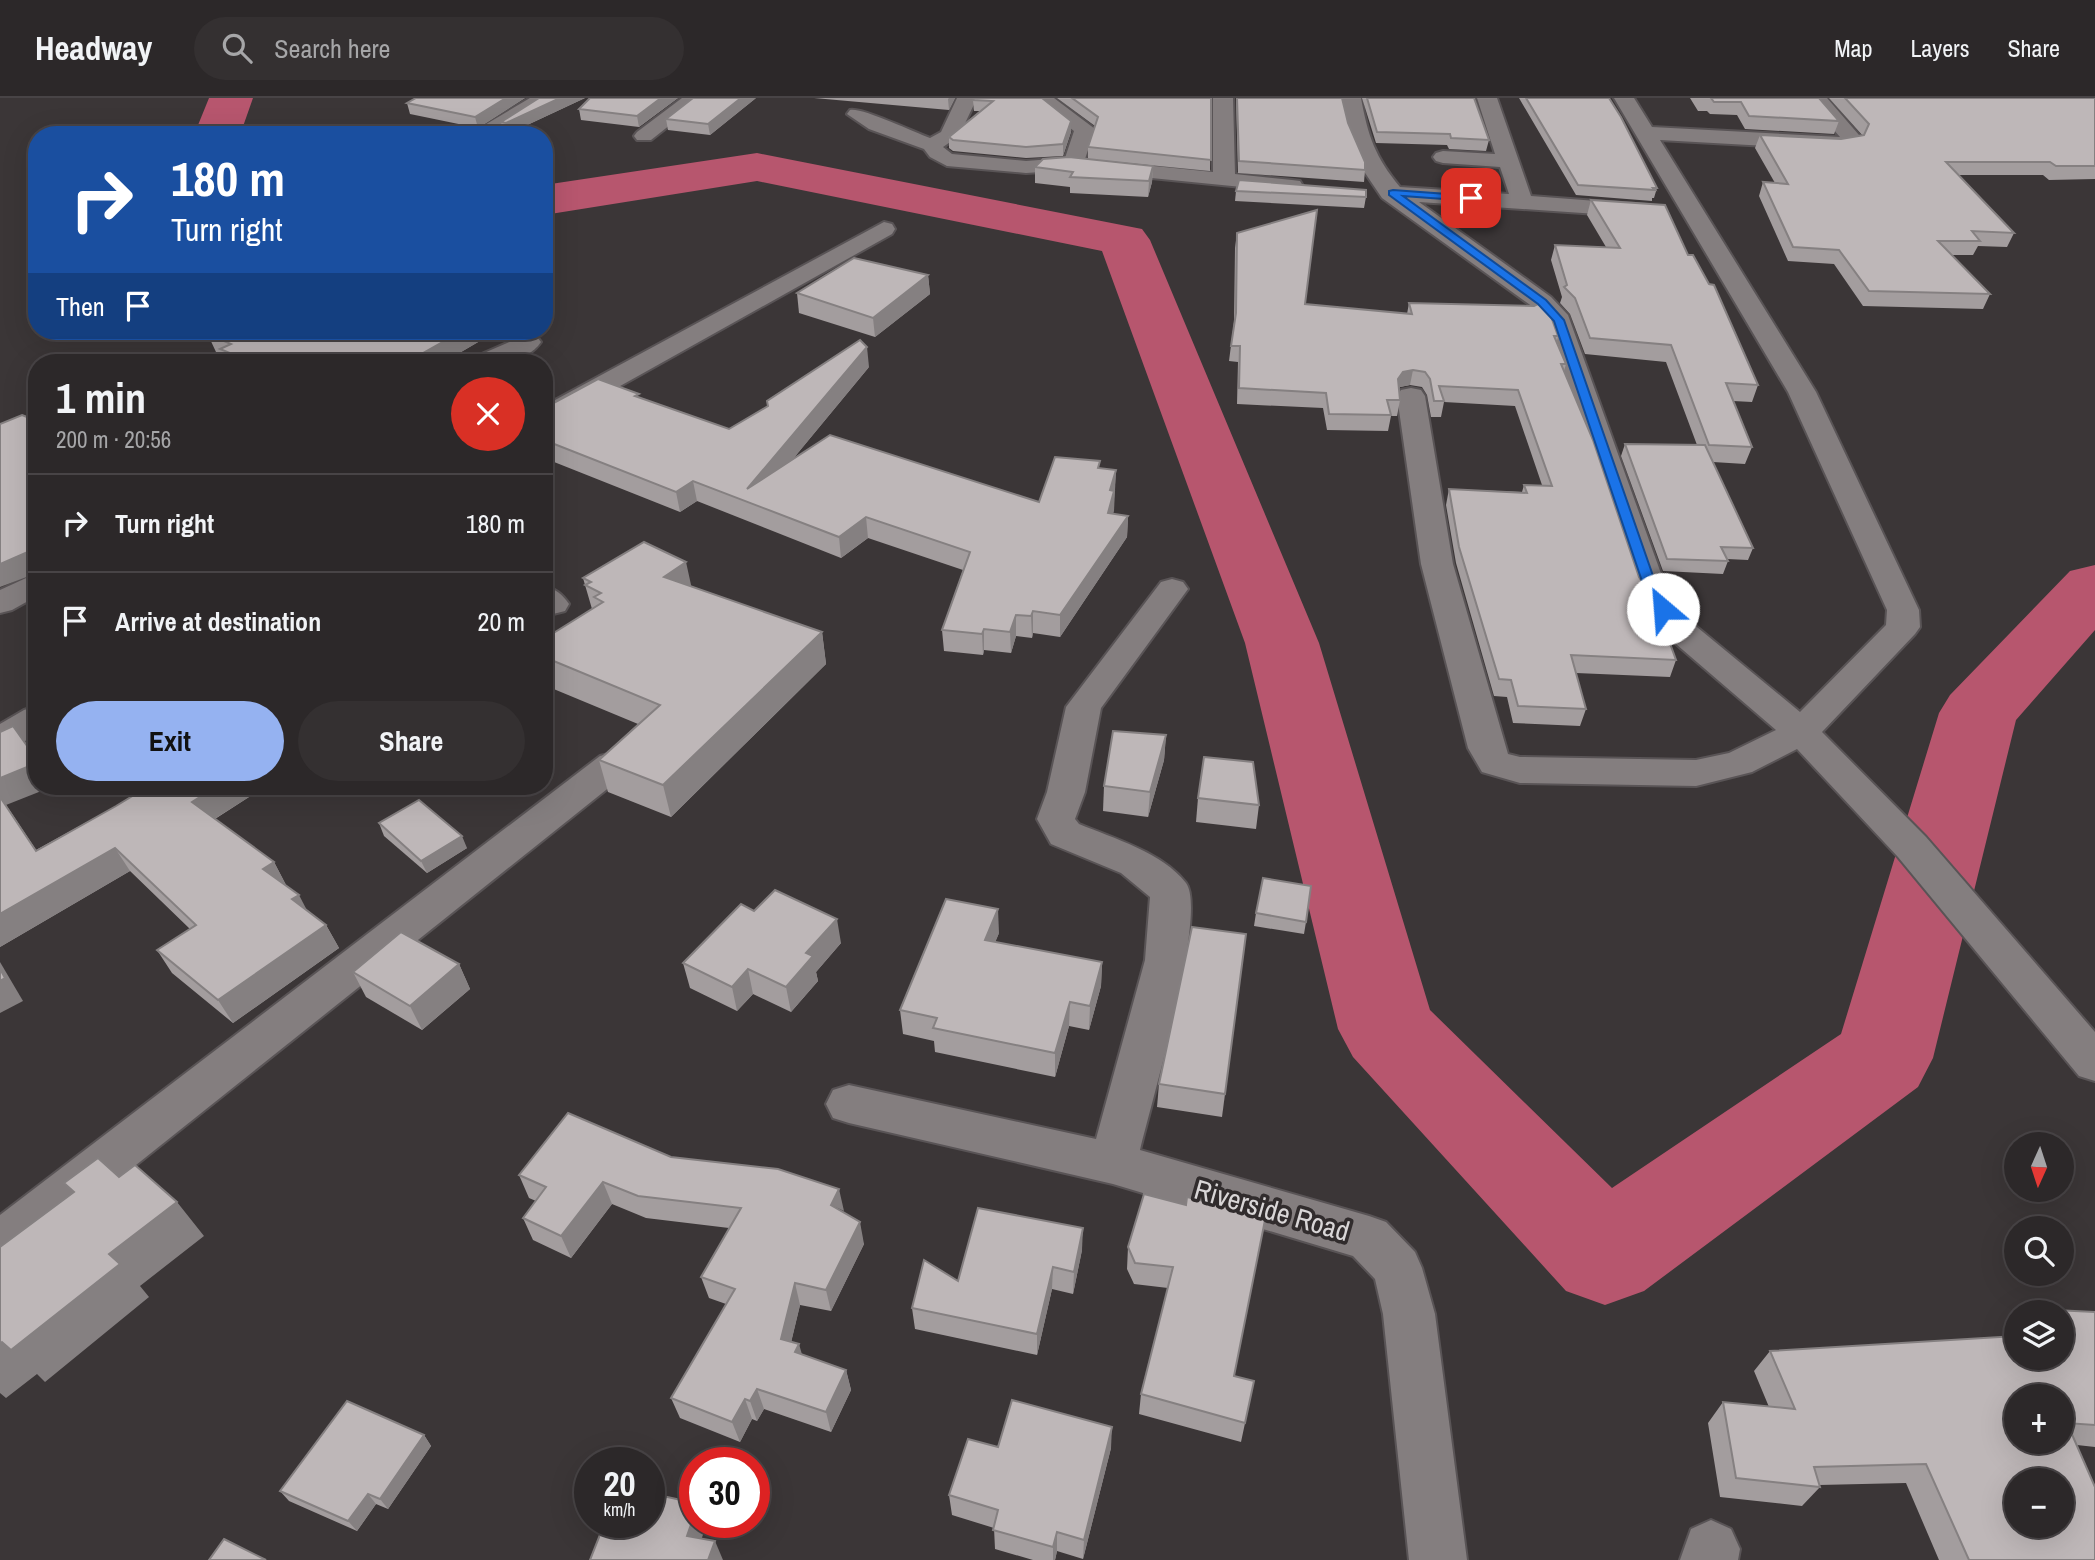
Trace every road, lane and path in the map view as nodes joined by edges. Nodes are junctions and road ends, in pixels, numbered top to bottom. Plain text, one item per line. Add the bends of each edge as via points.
1 (544, 98) edge
2 (694, 98) edge
3 (967, 98) edge
4 (1041, 98) edge
5 (1223, 98) edge
6 (1351, 98) edge
7 (1487, 98) edge
8 (1624, 98) edge
9 (1816, 98) edge
10 (857, 114) dead end
11 (497, 126) edge
12 (1645, 133) junction
13 (644, 136) dead end
14 (931, 145) junction
15 (1443, 157) dead end
16 (1510, 161) junction
17 (1070, 164) junction
18 (1224, 181) junction
19 (1315, 188) edge
20 (1380, 192) junction
21 (1522, 202) junction
22 (1673, 212) junction
23 (884, 229) dead end
24 (528, 342) dead end
25 (503, 354) edge
26 (1411, 396) dead end
27 (553, 411) edge
28 (28, 588) edge
29 (1172, 589) dead end
30 (0, 603) edge
31 (28, 723) edge
32 (1801, 732) junction
33 (0, 740) edge
34 (613, 765) edge
35 (2095, 1063) edge
36 (849, 1104) dead end
37 (1113, 1163) junction
38 (0, 1244) edge
39 (1438, 1560) edge

1 - 11 street
2 - 13 street
3 - 14 street via 950,136
4 - 17 street via 1085,129
5 - 18 street
6 - 20 street via 1357,134
7 - 16 street
8 - 12 street
9 - 12 street via 1852,142
10 - 14 street
12 - 22 street
14 - 17 street via 943,158 956,162 1026,167
15 - 16 street
16 - 21 street
17 - 18 street
18 - 19 street
20 - 21 street
20 - 32 street via 1542,302 1559,320 1653,593 1674,625
21 - 22 street
22 - 32 street via 1802,392 1903,610 1903,627
23 - 27 street
24 - 25 street
26 - 32 street via 1437,564 1486,748 1495,763 1520,770 1696,773 1739,763
28 - 30 street
29 - 37 street via 1084,707 1056,819 1065,834 1135,863 1171,892 1166,960
31 - 33 street
32 - 35 street via 1912,846
34 - 38 street
36 - 37 street, Riverside Road
37 - 39 street, Riverside Road via 1369,1238 1396,1268 1409,1314

